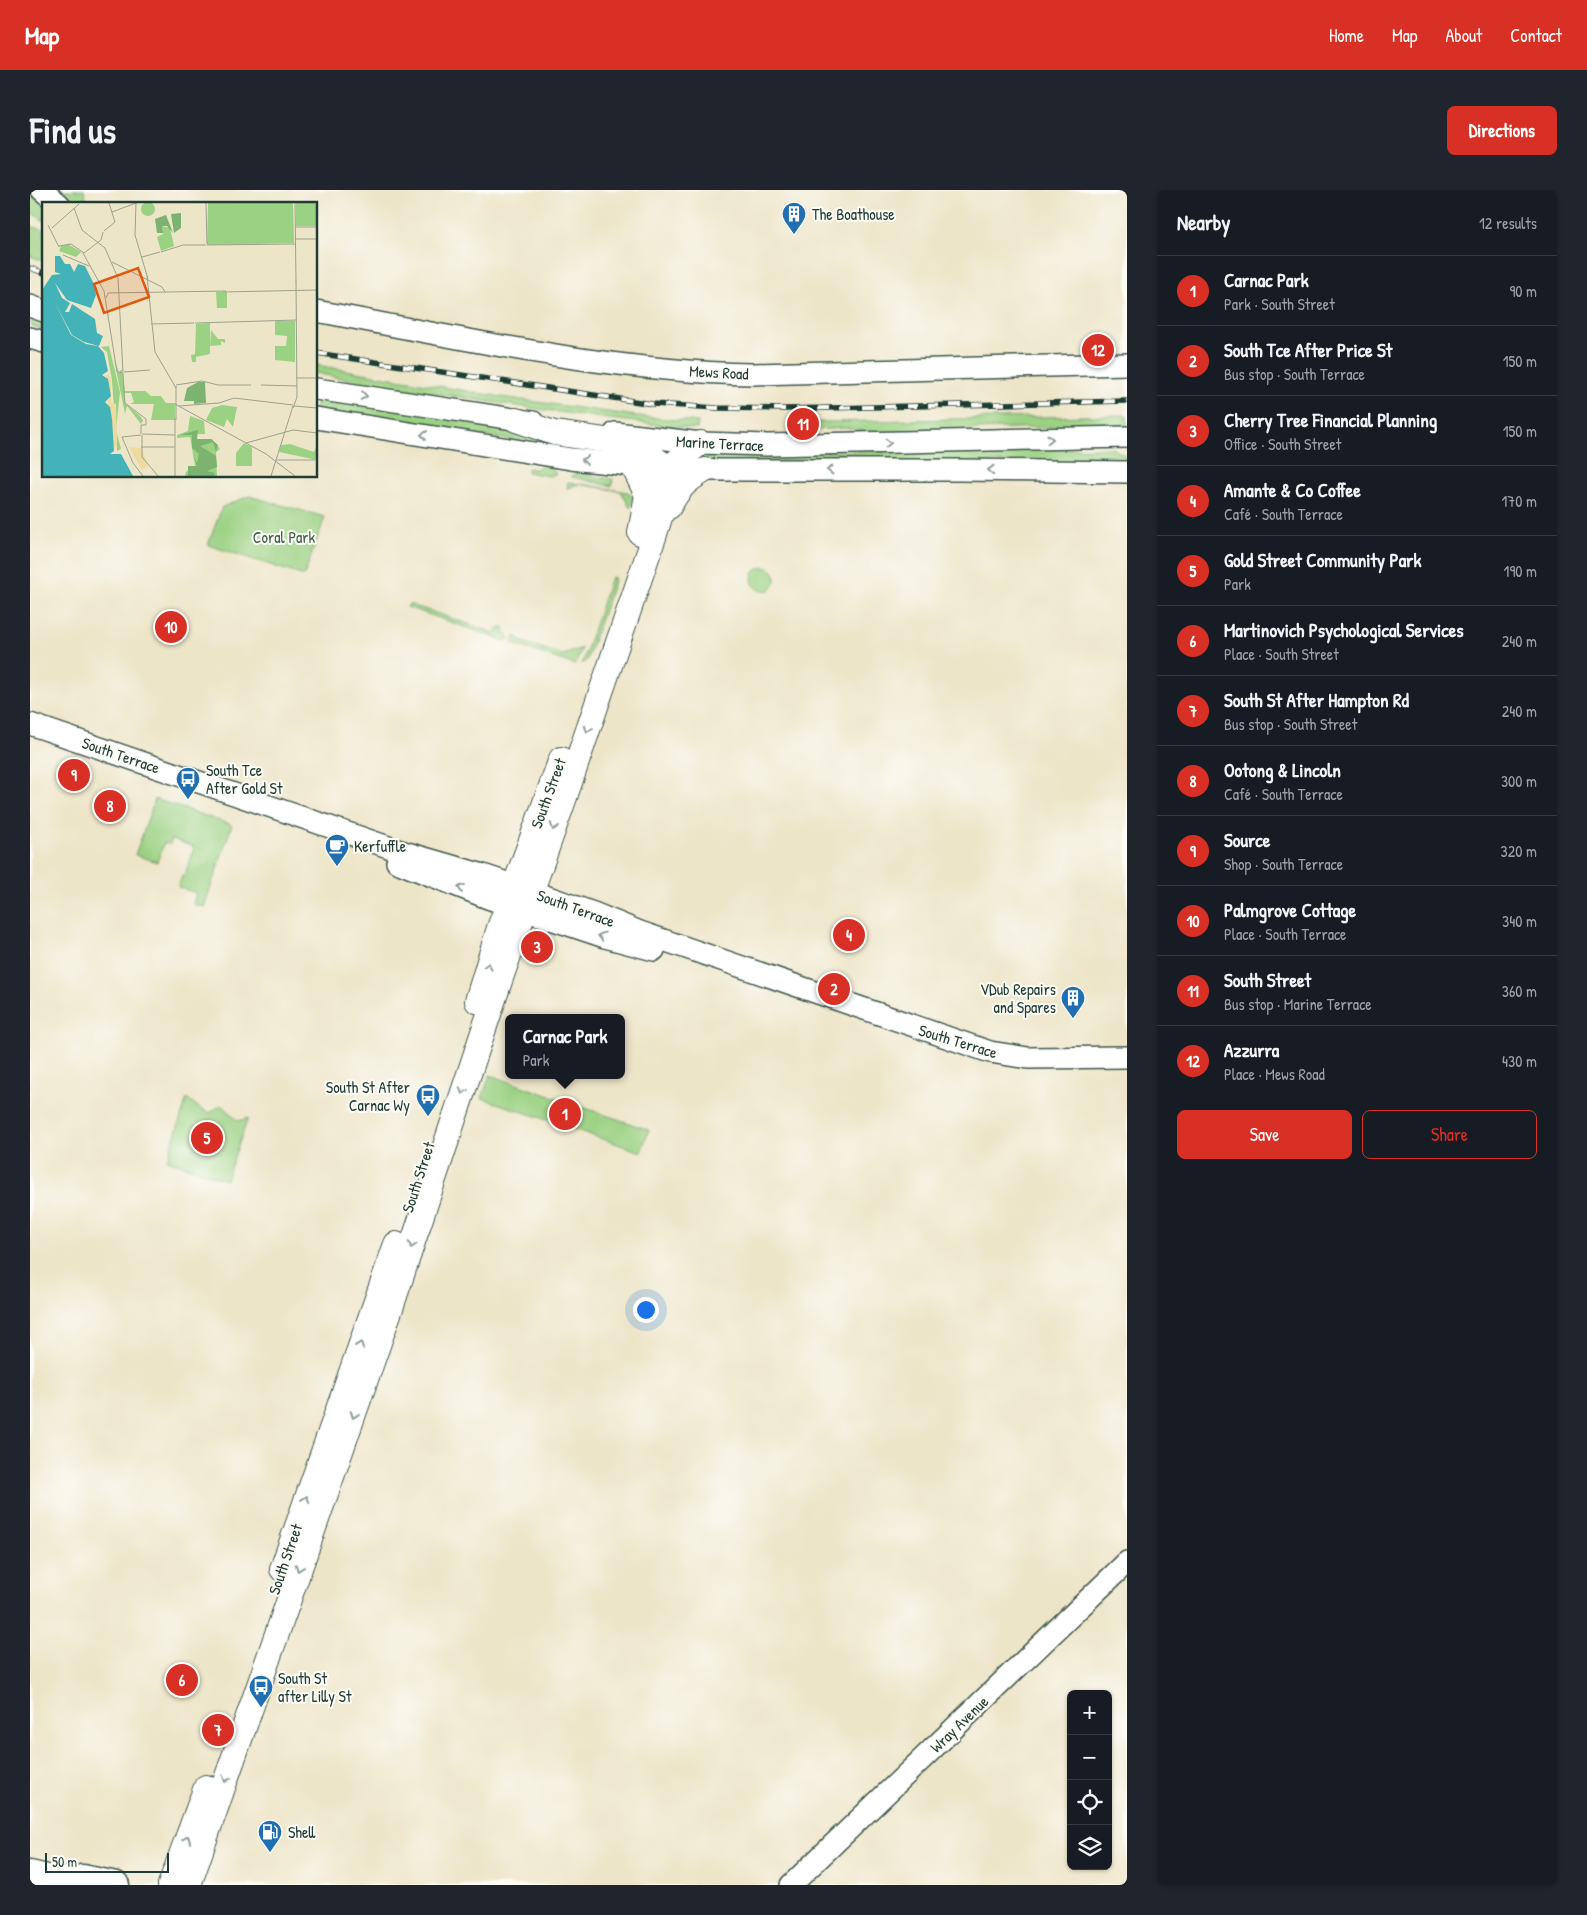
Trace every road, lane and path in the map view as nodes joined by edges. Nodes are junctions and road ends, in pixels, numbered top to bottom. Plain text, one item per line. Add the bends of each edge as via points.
1 (42, 190) edge
2 (57, 202) edge
3 (30, 306) edge
4 (42, 310) edge
5 (318, 311) edge
6 (1127, 364) edge
7 (318, 389) edge
8 (318, 418) edge
9 (516, 420) junction
10 (1127, 437) edge
11 (701, 443) junction
12 (634, 466) junction
13 (667, 469) junction
14 (705, 470) junction
15 (1127, 472) edge
16 (648, 533) junction
17 (30, 724) edge
18 (30, 738) edge
19 (519, 898) junction
20 (1127, 1057) edge
21 (1127, 1069) edge
22 (1127, 1562) edge
23 (30, 1874) edge
24 (63, 1883) edge
25 (116, 1885) edge
26 (170, 1885) edge
27 (189, 1885) edge
28 (792, 1885) edge

1 - 2 street
3 - 4 street
5 - 6 street, Mews Road via 601,363 718,373
7 -> 9 street, Marine Terrace
12 -> 8 street, Marine Terrace
9 - 11 street, Marine Terrace
9 - 13 main road via 554,433 633,444
11 -> 10 street, Marine Terrace via 768,446
11 - 13 main road
12 - 13 street, Marine Terrace
12 - 16 main road via 647,494
13 - 14 street, Marine Terrace
13 - 16 main road, South Street via 670,485
15 -> 14 street, Marine Terrace
14 - 16 main road via 682,485
16 - 19 main road, South Street
17 - 19 street, South Terrace via 397,850
19 -> 18 street, South Terrace via 431,876
19 - 20 street, South Terrace via 596,914 990,1052 1028,1058
21 -> 19 street, South Terrace via 1017,1070 995,1065 642,946 605,938
26 -> 19 main road, South Street via 393,1252 476,1003
19 -> 27 main road, South Street via 392,1308
22 - 28 street, Wray Avenue
23 - 24 main road
24 - 25 main road via 82,1878

